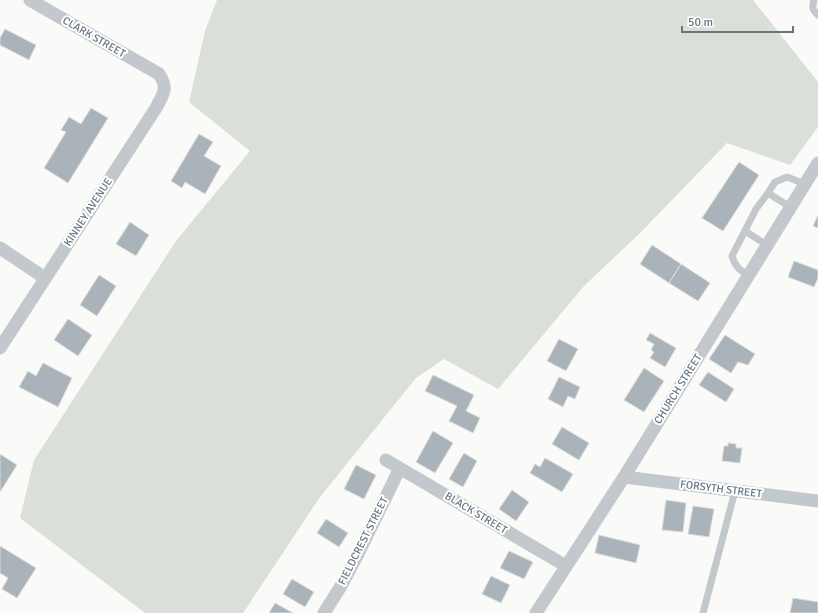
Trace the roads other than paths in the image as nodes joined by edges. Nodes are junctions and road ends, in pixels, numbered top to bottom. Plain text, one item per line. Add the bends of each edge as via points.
1 (30, 0) edge
2 (814, 0) edge
3 (818, 15) edge
4 (159, 74) joint
5 (818, 163) edge
6 (805, 184) junction
7 (768, 193) junction
8 (790, 207) junction
9 (745, 231) junction
10 (767, 245) junction
11 (0, 248) edge
12 (748, 275) junction
13 (45, 278) junction
14 (0, 348) edge
15 (386, 460) dead end
16 (400, 468) junction
17 (624, 477) junction
18 (735, 491) junction
19 (818, 501) edge
20 (566, 566) junction
21 (324, 613) edge
22 (536, 613) edge
23 (703, 613) edge

1 - 4 street, CLARK STREET
2 - 3 lane via 813,11
4 - 13 street, KINNEY AVENUE via 164,82 164,92 156,108
5 - 6 street, CHURCH STREET
6 - 7 lane via 787,178 776,182
6 - 8 street, CHURCH STREET
7 - 8 lane
7 - 9 lane
8 - 10 street, CHURCH STREET
9 - 10 lane
9 - 12 lane via 732,256 734,264
10 - 12 street, CHURCH STREET
11 - 13 street
12 - 17 street, CHURCH STREET
13 - 14 street, KINNEY AVENUE
15 - 16 street, BLACK STREET
16 - 20 street, BLACK STREET
16 - 21 street, FIELDCREST STREET via 358,554
17 - 18 street, FORSYTH STREET
17 - 20 street, CHURCH STREET
18 - 19 street, FORSYTH STREET
18 - 23 lane
20 - 22 street, CHURCH STREET

